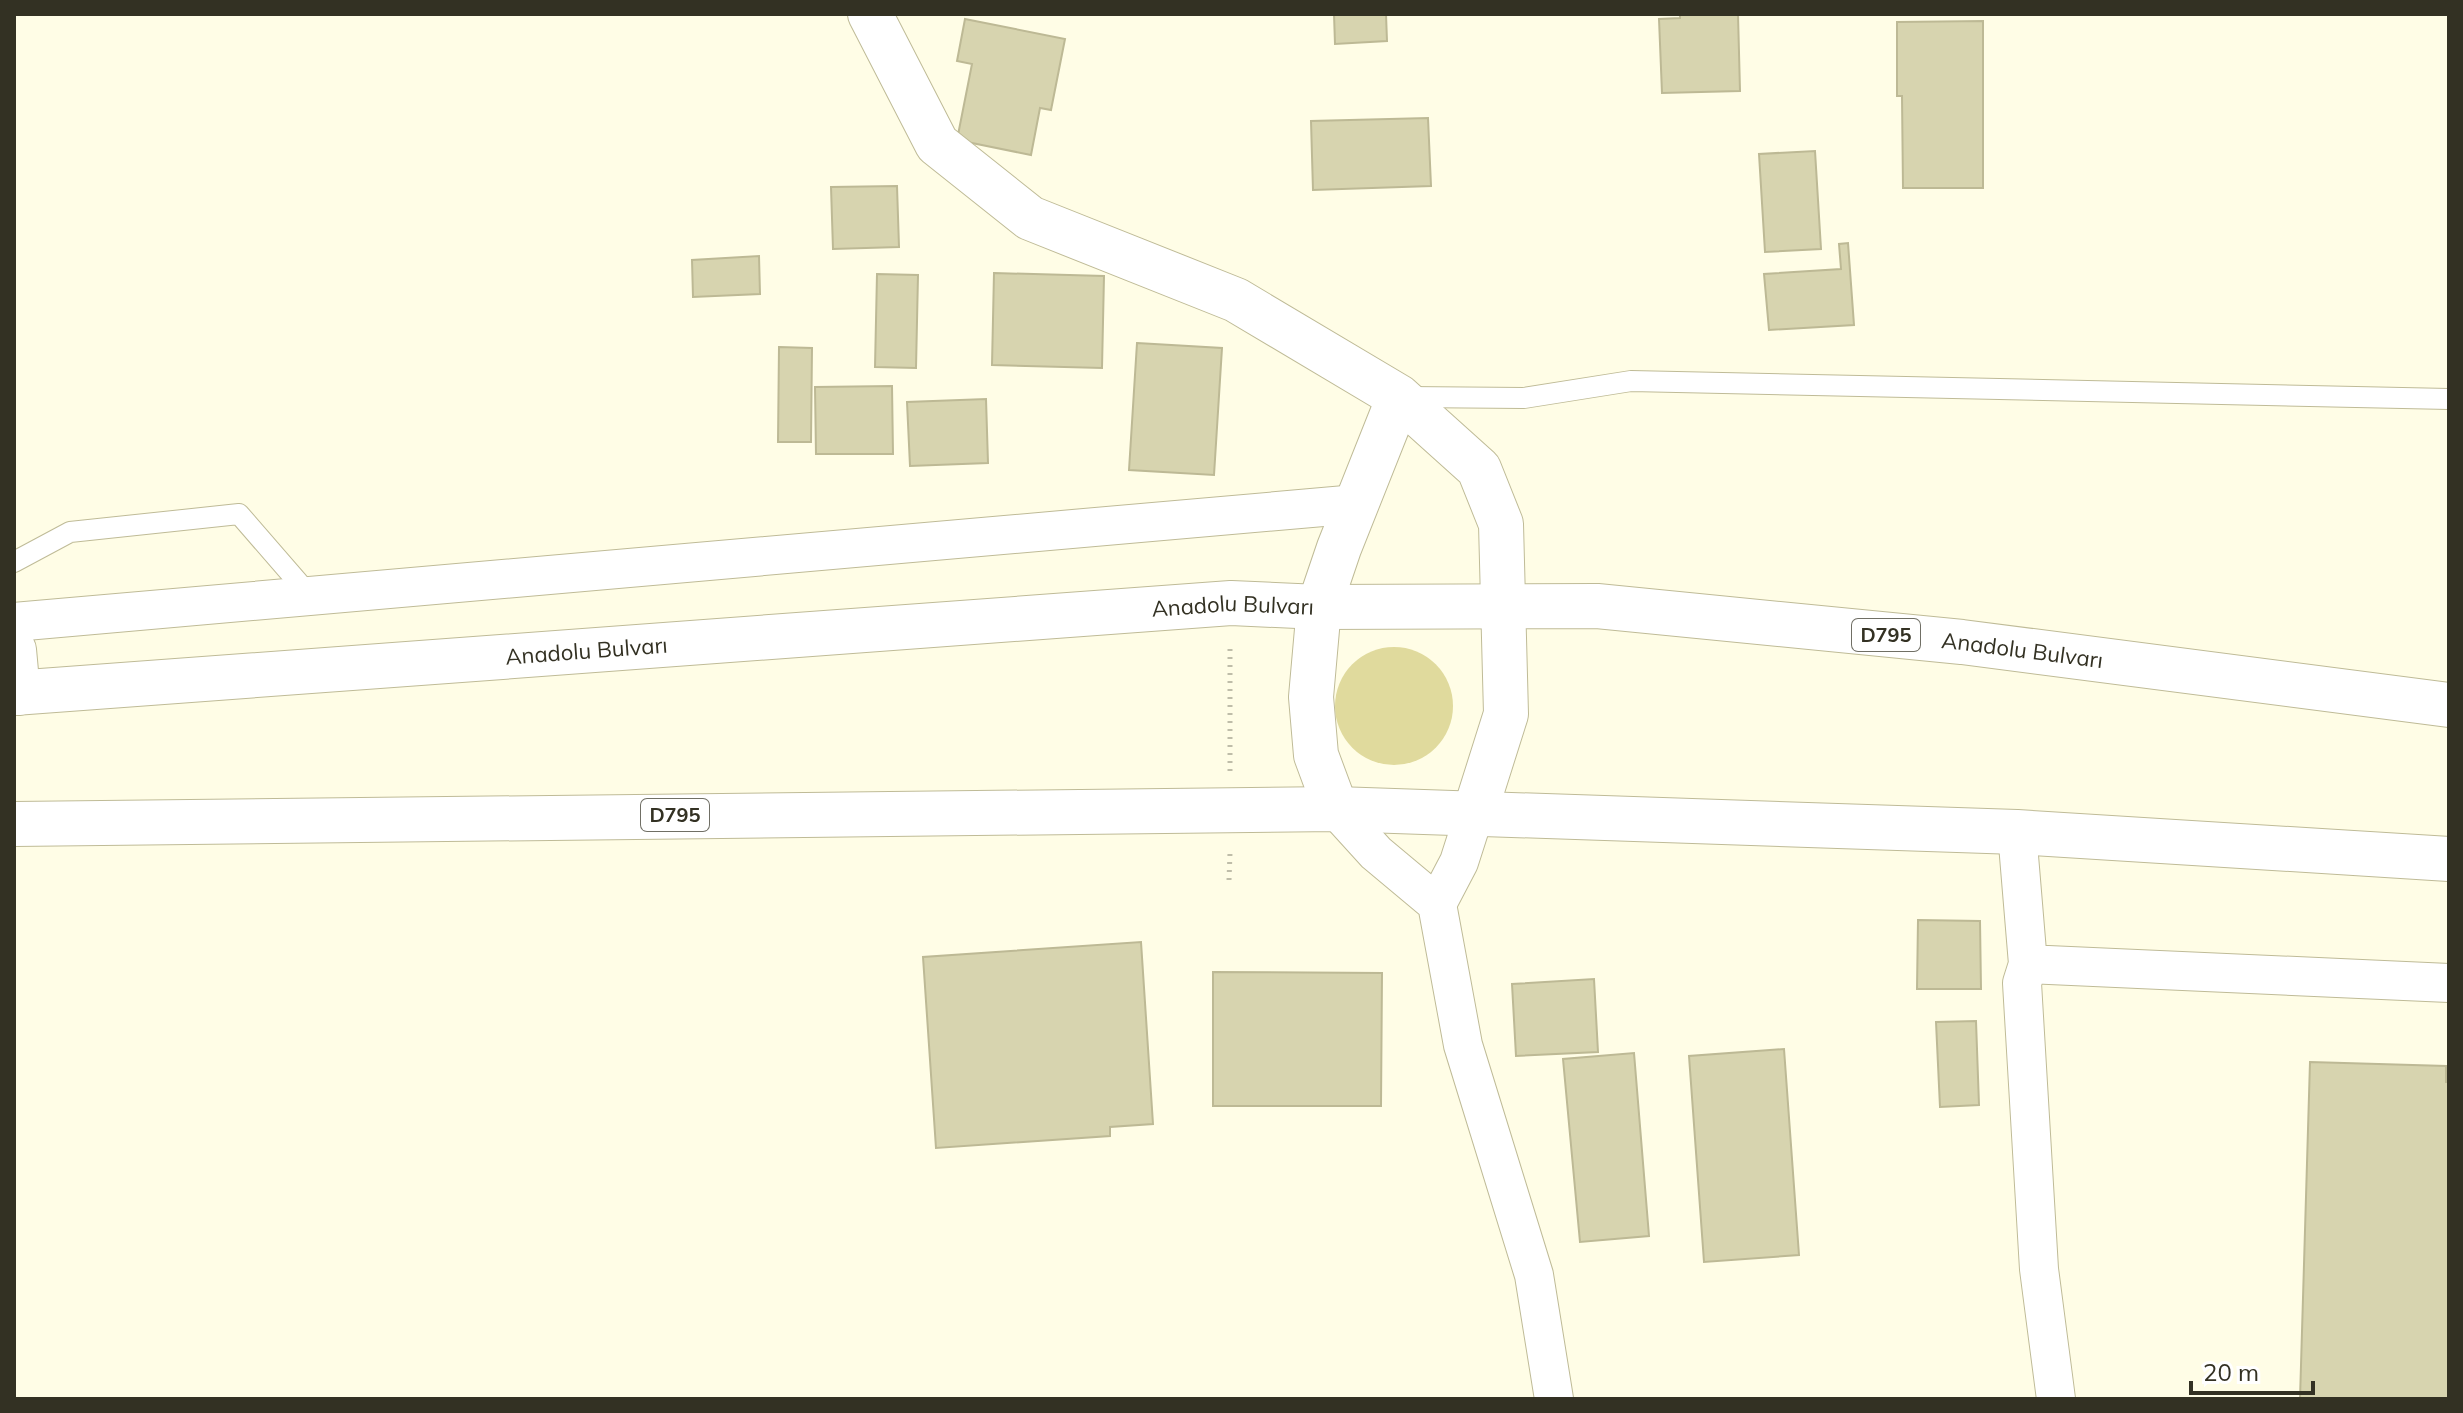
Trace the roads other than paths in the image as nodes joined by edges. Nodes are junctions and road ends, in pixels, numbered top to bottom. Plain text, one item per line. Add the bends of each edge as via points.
1 (870, 14) edge
2 (1399, 397) junction
3 (2449, 399) edge
4 (1357, 504) junction
5 (14, 562) edge
6 (311, 597) junction
7 (1319, 607) junction
8 (1505, 607) junction
9 (14, 622) edge
10 (14, 650) edge
11 (16, 693) edge
12 (2449, 705) edge
13 (1336, 809) junction
14 (1475, 812) junction
15 (14, 824) edge
16 (2017, 832) junction
17 (2449, 859) edge
18 (1437, 904) junction
19 (2028, 964) junction
20 (2449, 983) edge
21 (1554, 1399) edge
22 (2056, 1399) edge

1 - 2 main road via 937,144 1030,218 1236,300
2 - 3 lane via 1524,398 1631,381
2 - 4 main road
2 - 8 main road via 1479,469 1501,524
4 - 6 street
4 - 7 main road
5 - 6 lane via 70,532 239,514
6 - 9 street
7 - 8 main road, Anadolu Bulvarı / D795
7 - 11 main road, Anadolu Bulvarı / D795 via 1231,603
7 - 13 main road via 1313,726 1316,755
8 - 12 main road, Anadolu Bulvarı / D795 via 1597,606 1962,642
8 - 14 main road via 1506,714
10 - 11 main road
13 - 14 main road, D795
13 - 15 main road, D795
13 - 18 street via 1376,853
14 - 16 main road, D795
14 - 18 street via 1459,862
16 - 17 main road, D795
16 - 19 street
18 - 21 street via 1463,1045 1534,1275
19 - 20 street
19 - 22 street via 2022,983 2039,1269

